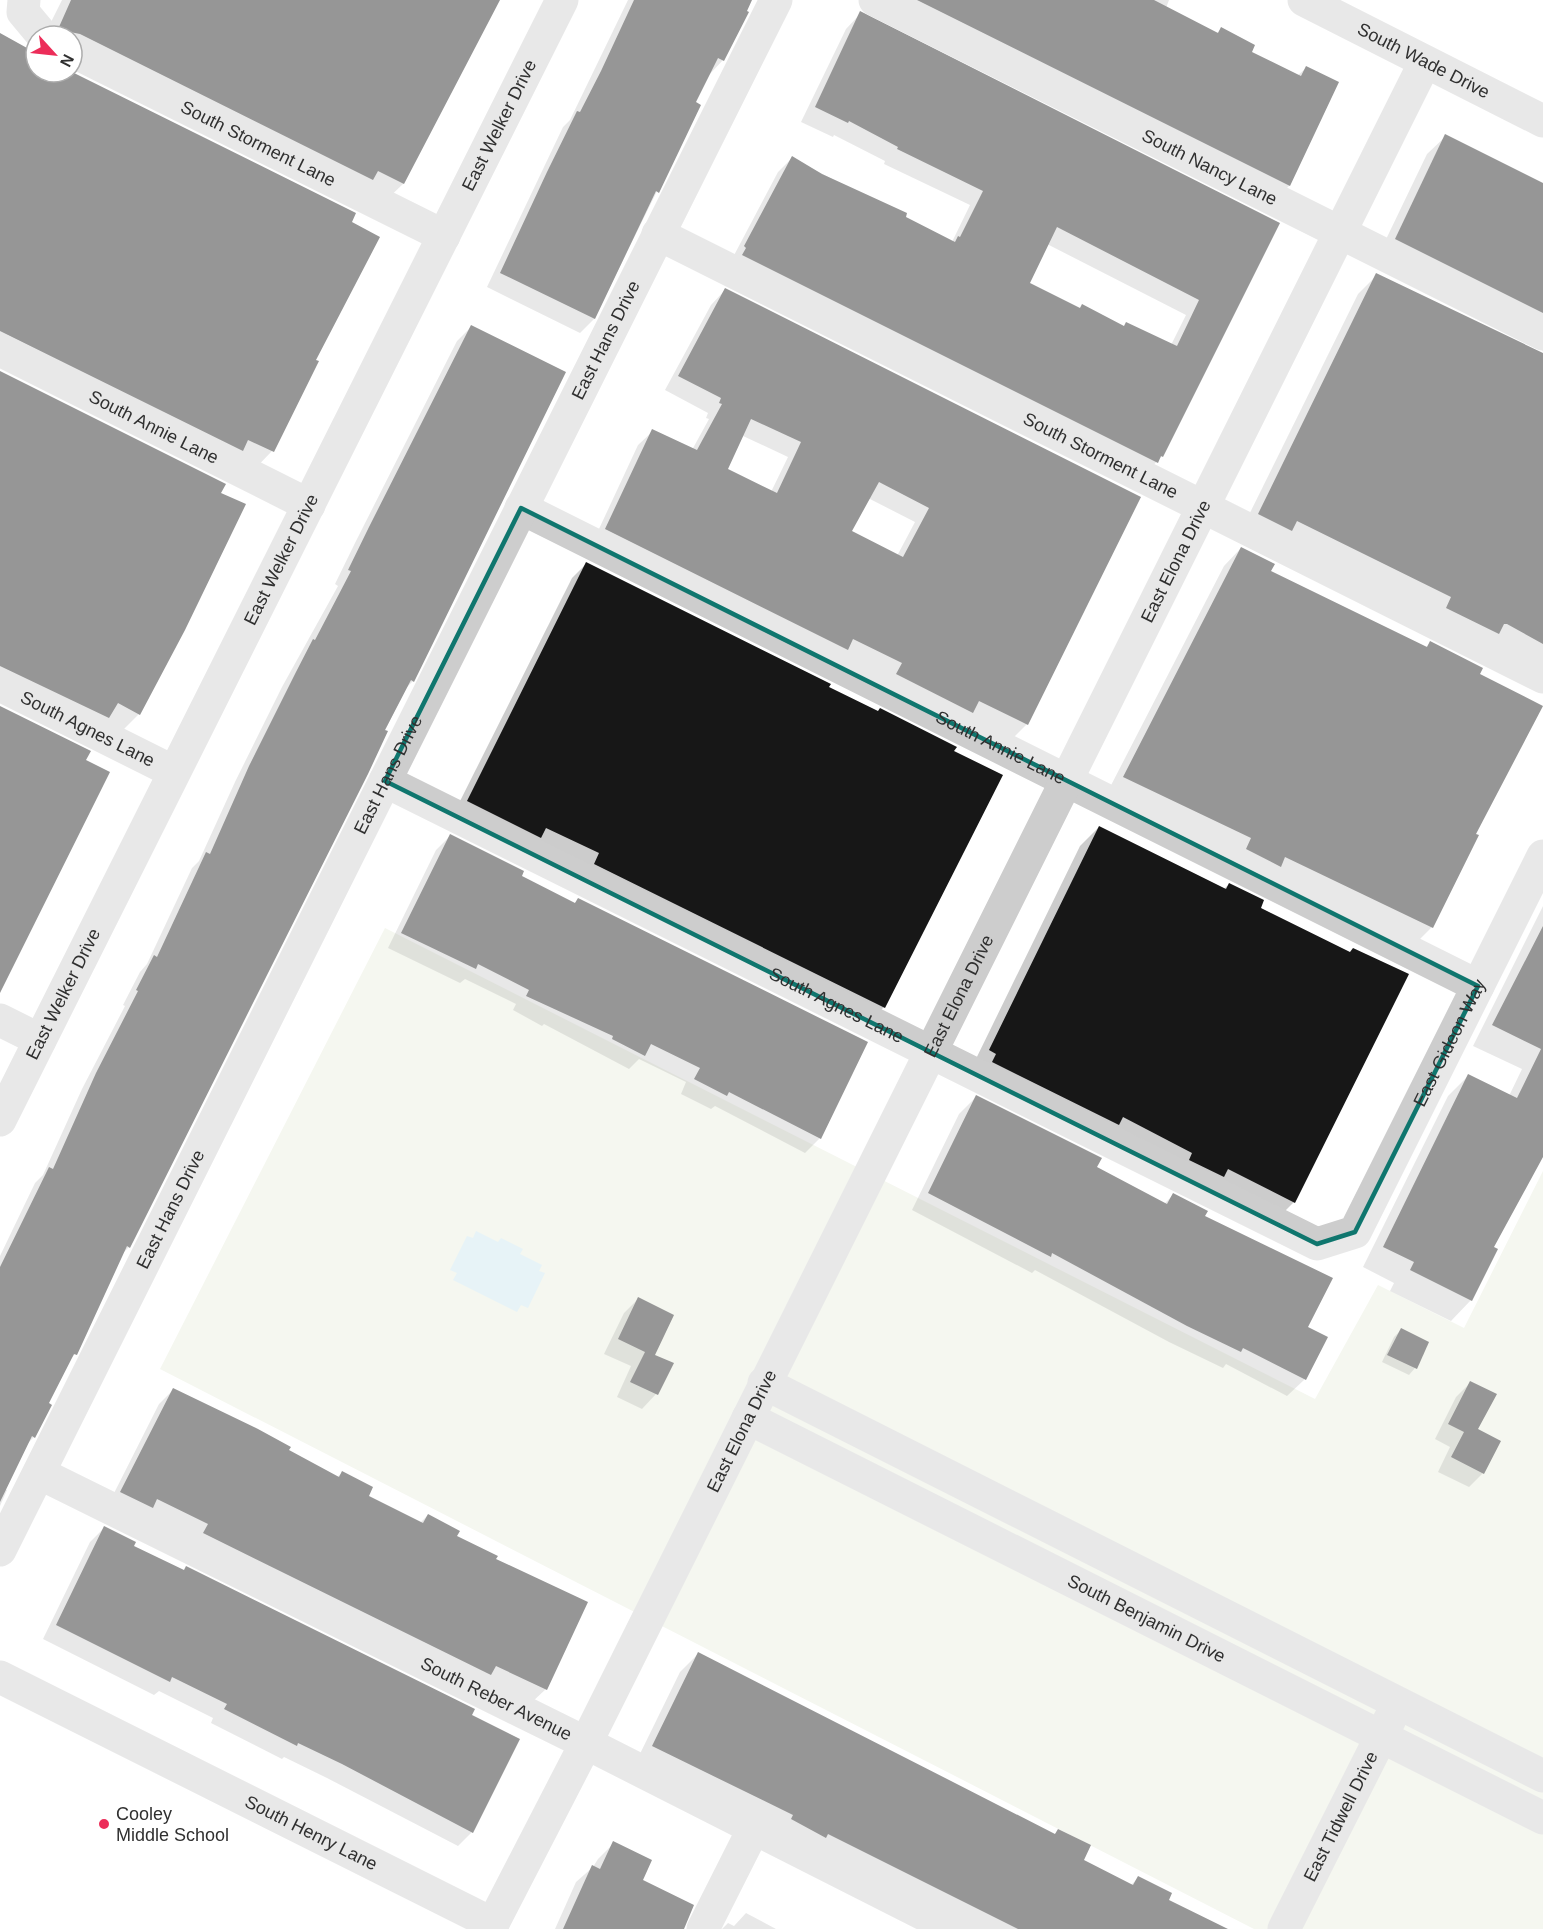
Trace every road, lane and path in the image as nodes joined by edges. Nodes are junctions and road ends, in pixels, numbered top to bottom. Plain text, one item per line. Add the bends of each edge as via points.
1 (562, 0) edge
2 (776, 0) edge
3 (875, 0) edge
4 (1304, 0) edge
5 (84, 57) edge
6 (1425, 62) junction
7 (1543, 121) edge
8 (1340, 232) junction
9 (658, 234) junction
10 (444, 236) junction
11 (1543, 334) edge
12 (0, 350) edge
13 (309, 505) junction
14 (1202, 506) junction
15 (521, 508) junction
16 (1543, 677) edge
17 (0, 685) edge
18 (174, 772) junction
19 (1066, 780) junction
20 (385, 782) junction
21 (1543, 855) edge
22 (1478, 986) junction
23 (0, 1020) edge
24 (40, 1040) junction
25 (928, 1054) junction
26 (0, 1120) edge
27 (1355, 1232) joint
28 (764, 1383) junction
29 (748, 1418) junction
30 (39, 1473) junction
31 (0, 1550) edge
32 (0, 1677) edge
33 (1398, 1704) junction
34 (1381, 1738) junction
35 (586, 1743) junction
36 (1543, 1776) edge
37 (1543, 1818) edge
38 (754, 1828) junction
39 (491, 1927) edge
40 (703, 1929) edge
41 (953, 1929) edge
42 (1284, 1929) edge

1 - 10 street, East Welker Drive
2 - 9 street, East Hans Drive
3 - 8 street, South Nancy Lane
4 - 6 street, South Wade Drive
5 - 10 street, South Storment Lane
6 - 7 street, South Wade Drive
6 - 8 street, East Elona Drive
8 - 11 street, South Nancy Lane
8 - 14 street, East Elona Drive
9 - 14 street, South Storment Lane
9 - 15 street, East Hans Drive
10 - 13 street, East Welker Drive
12 - 13 street, South Annie Lane
13 - 18 street, East Welker Drive
14 - 16 street, South Storment Lane
14 - 19 street, East Elona Drive
15 - 19 street, South Annie Lane
15 - 20 street, East Hans Drive
17 - 18 street, South Agnes Lane
18 - 24 street, East Welker Drive
19 - 22 street, South Annie Lane
19 - 25 street, East Elona Drive
20 - 25 street, South Agnes Lane
20 - 30 street, East Hans Drive
21 - 22 street, East Gideon Way
22 - 27 street, East Gideon Way
23 - 24 street
24 - 26 street, East Welker Drive
25 - 27 street, South Agnes Lane via 1317,1244
25 - 28 street, East Elona Drive
28 - 29 street, East Elona Drive
28 - 33 street, South Benjamin Drive
29 - 34 street, South Benjamin Drive
29 - 35 street, East Elona Drive
30 - 31 street, East Hans Drive
30 - 35 street, South Reber Avenue
32 - 39 street, South Henry Lane
33 - 34 street, East Tidwell Drive
33 - 36 street, South Benjamin Drive
34 - 37 street, South Benjamin Drive
34 - 42 street, East Tidwell Drive
35 - 38 street, South Reber Avenue
35 - 39 street, East Elona Drive
38 - 40 street
38 - 41 street, South Reber Avenue

